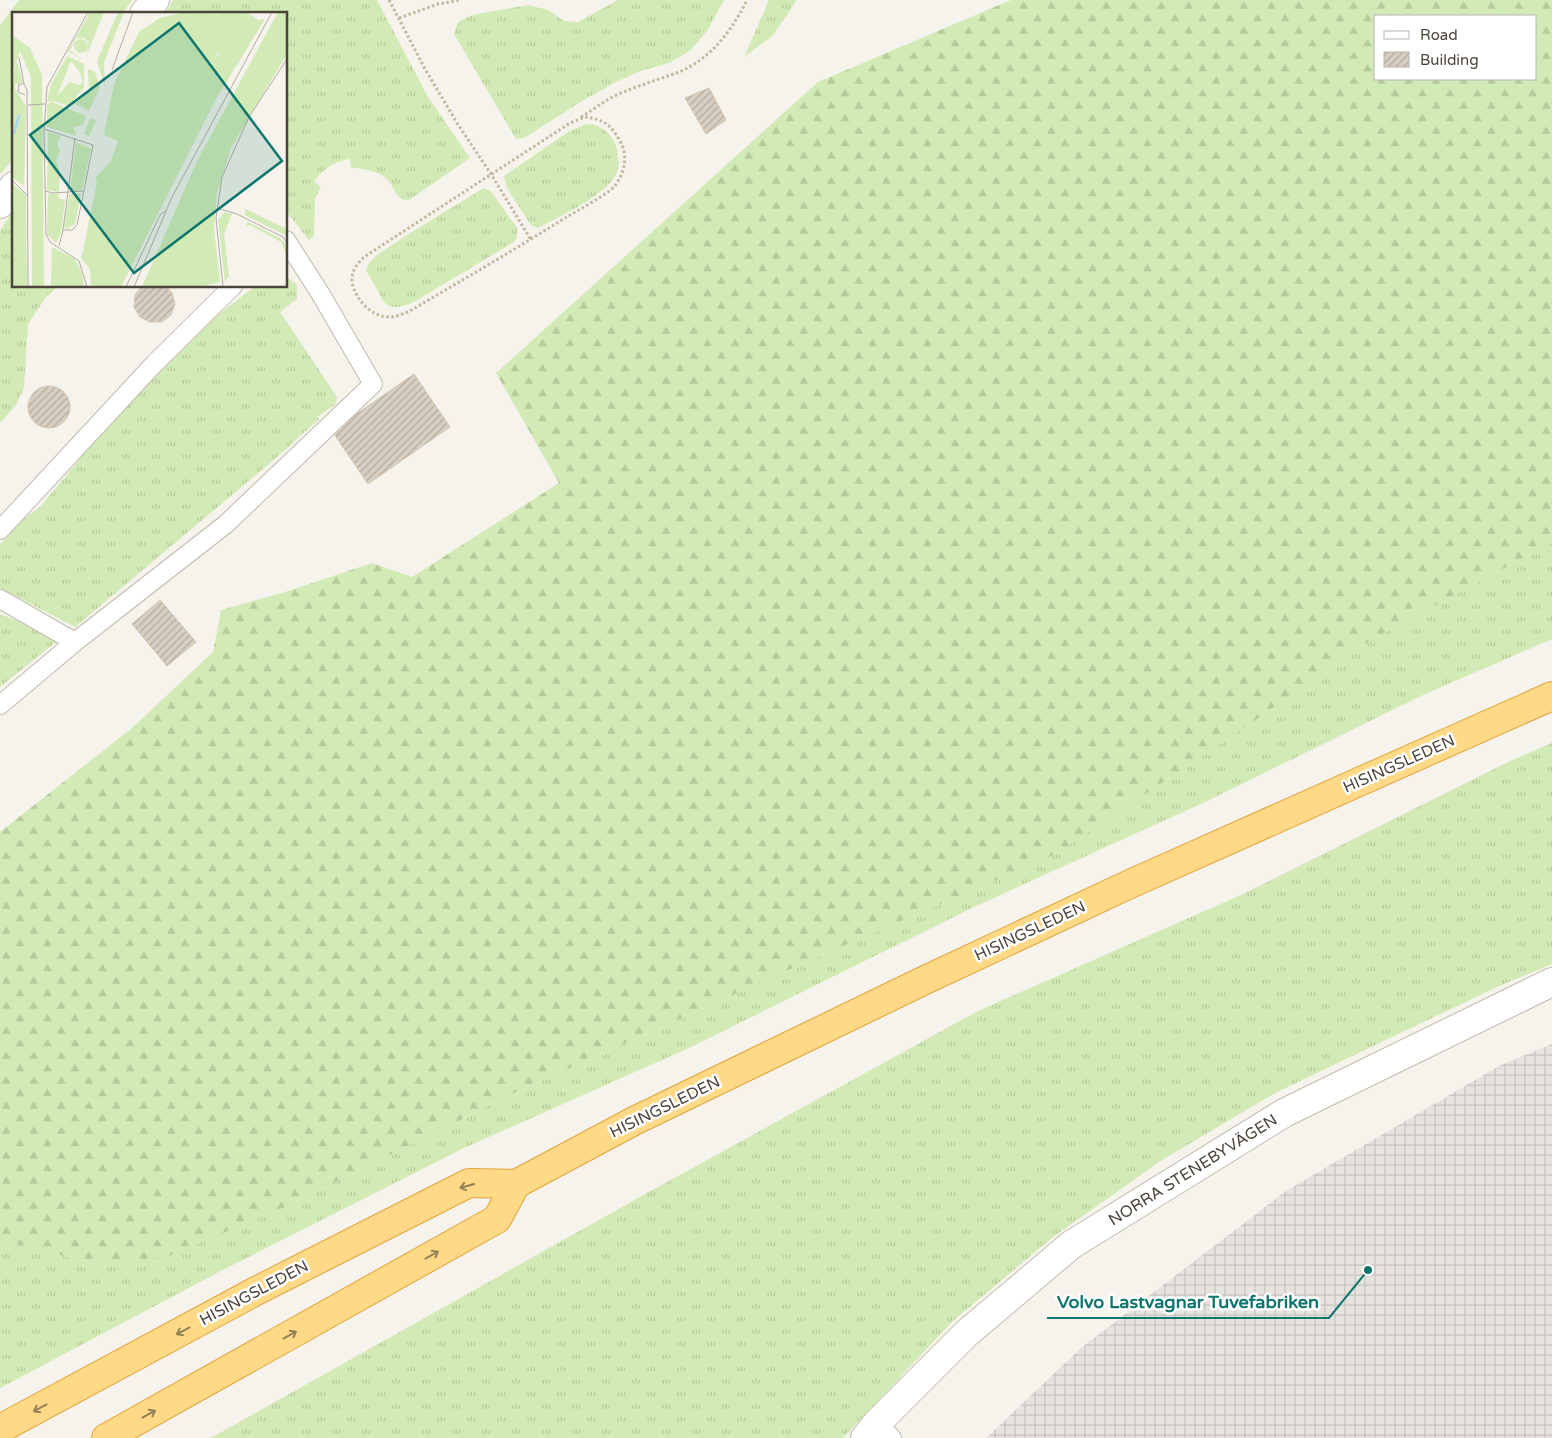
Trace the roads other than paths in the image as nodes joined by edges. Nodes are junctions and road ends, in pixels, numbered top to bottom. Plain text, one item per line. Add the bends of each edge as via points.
1 (155, 0) edge
2 (146, 12) edge
3 (12, 189) edge
4 (0, 204) edge
5 (288, 245) edge
6 (231, 288) edge
7 (0, 530) edge
8 (0, 599) edge
9 (75, 642) junction
10 (1552, 696) edge
11 (0, 705) edge
12 (1552, 982) edge
13 (516, 1184) junction
14 (0, 1429) edge
15 (878, 1433) edge
16 (106, 1438) edge

1 - 2 street
3 - 4 street
5 - 9 lane via 373,384 226,524
6 - 7 lane via 154,364
8 - 9 lane
9 - 11 lane
10 - 13 highway, HISINGSLEDEN via 1130,884 925,980 634,1121
12 - 15 street, NORRA STENEBYVÄGEN via 1284,1113 1071,1245 967,1333
13 -> 14 highway, HISINGSLEDEN via 469,1183 256,1291
16 -> 13 highway via 497,1219

